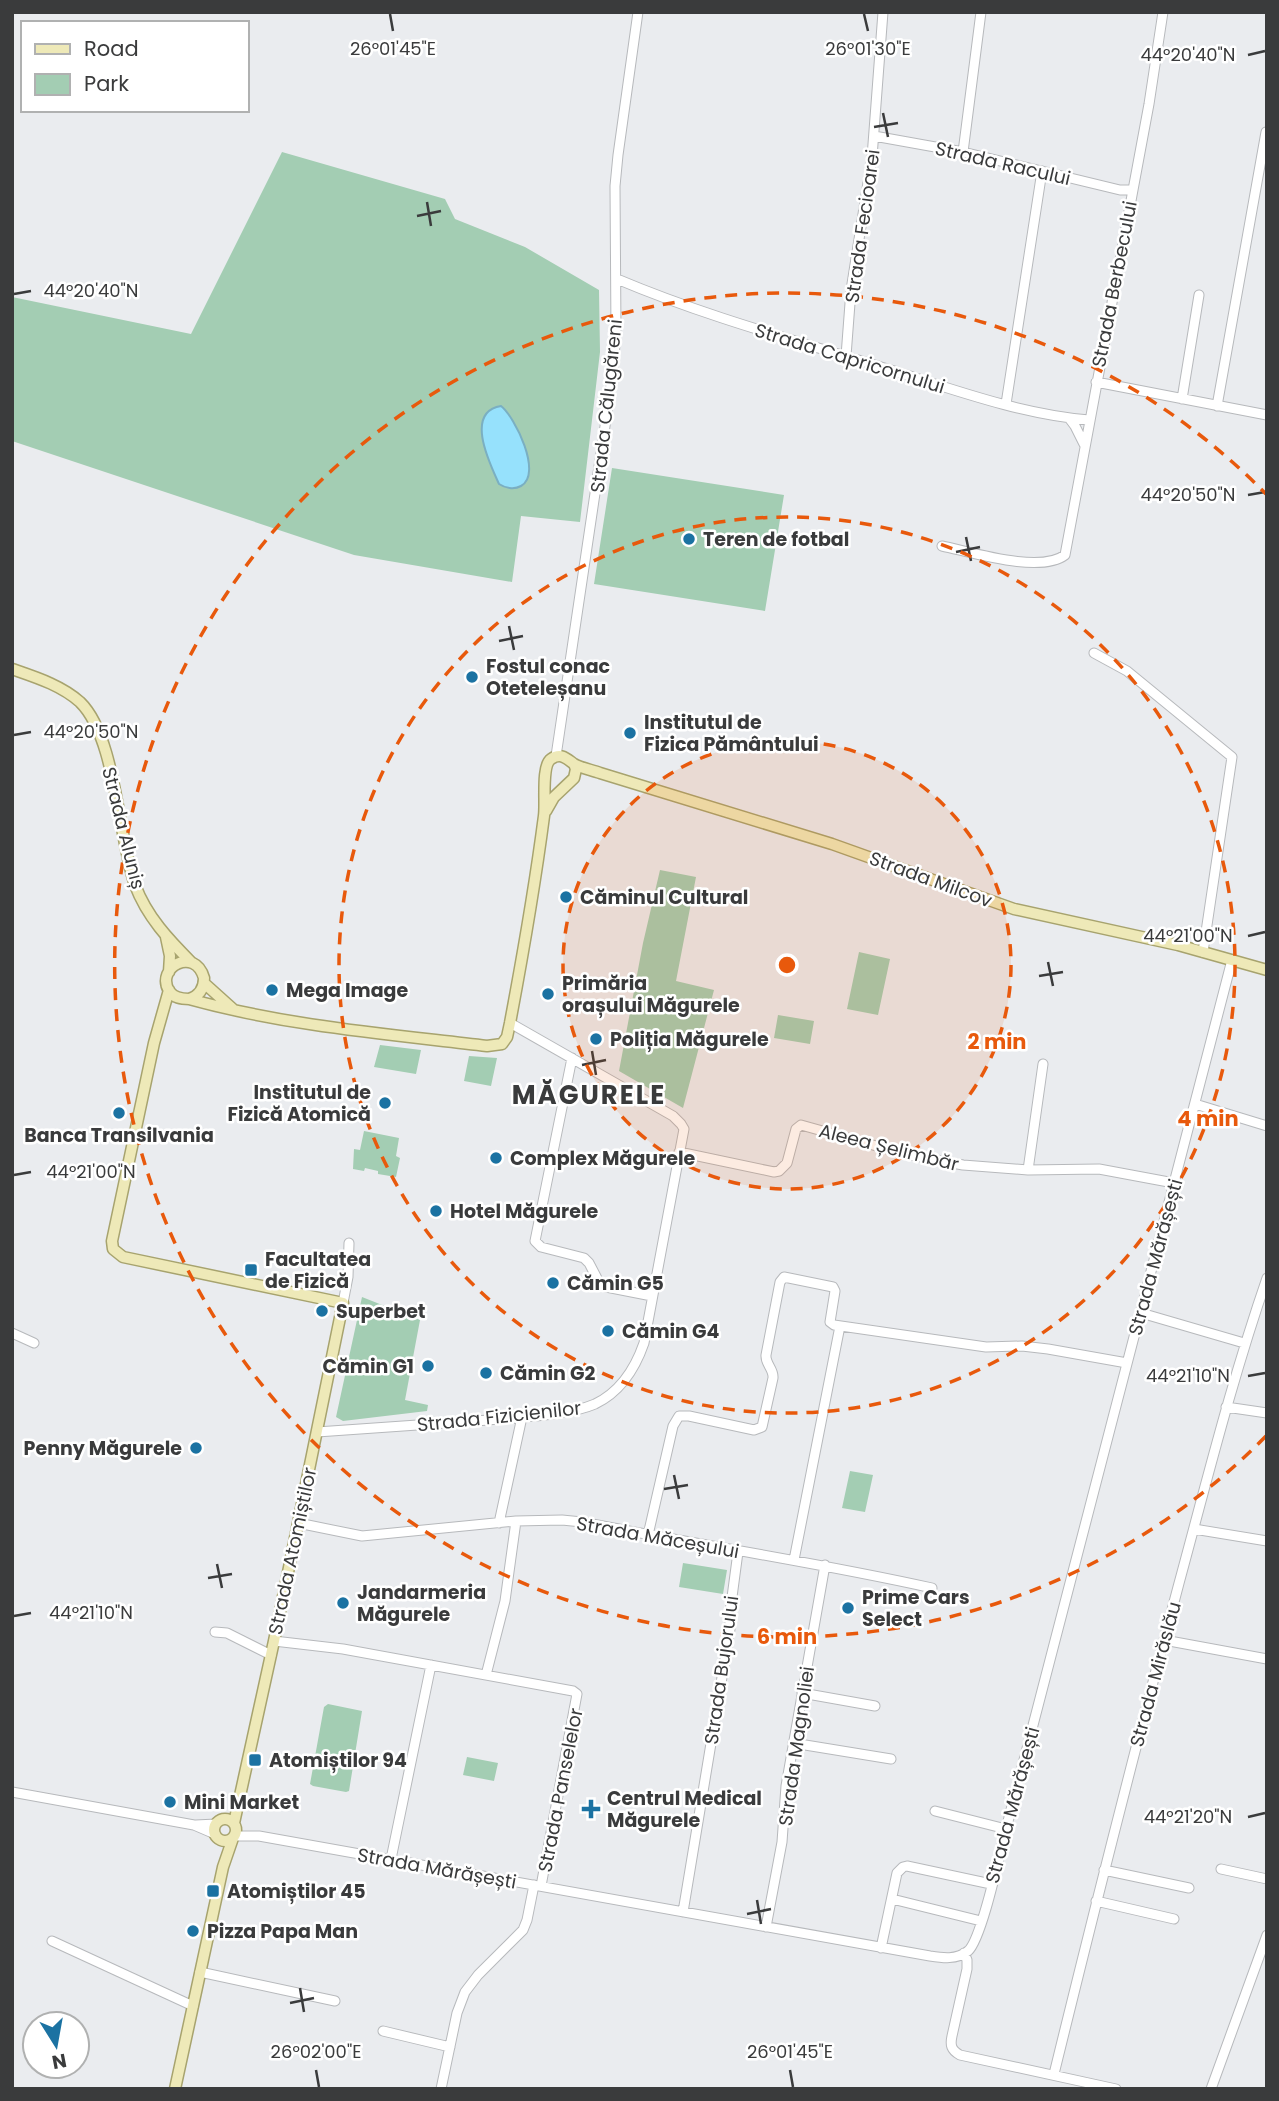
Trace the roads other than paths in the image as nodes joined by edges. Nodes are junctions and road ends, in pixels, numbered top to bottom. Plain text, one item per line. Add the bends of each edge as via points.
1 (638, 12) edge
2 (883, 12) edge
3 (981, 12) edge
4 (1163, 12) edge
5 (1266, 132) edge
6 (874, 136) junction
7 (963, 152) junction
8 (1042, 171) junction
9 (1132, 190) junction
10 (617, 279) junction
11 (1199, 295) dead end
12 (846, 356) junction
13 (1096, 382) junction
14 (1182, 399) junction
15 (1006, 404) junction
16 (1217, 406) junction
17 (1267, 415) edge
18 (1069, 418) junction
19 (1089, 420) junction
20 (1084, 445) junction
21 (942, 546) dead end
22 (1094, 653) dead end
23 (12, 669) edge
24 (556, 756) junction
25 (574, 764) junction
26 (600, 773) junction
27 (546, 778) junction
28 (574, 778) junction
29 (563, 787) junction
30 (544, 817) junction
31 (166, 937) junction
32 (1203, 952) junction
33 (1232, 960) junction
34 (192, 963) junction
35 (1267, 970) edge
36 (169, 972) junction
37 (204, 984) junction
38 (173, 994) junction
39 (189, 999) junction
40 (236, 1012) junction
41 (510, 1023) junction
42 (572, 1058) junction
43 (1044, 1064) dead end
44 (1195, 1104) junction
45 (1267, 1126) edge
46 (679, 1152) junction
47 (1028, 1170) junction
48 (1174, 1184) junction
49 (349, 1243) dead end
50 (1267, 1278) edge
51 (652, 1296) junction
52 (343, 1303) junction
53 (1141, 1313) junction
54 (840, 1326) junction
55 (12, 1333) edge
56 (34, 1343) dead end
57 (1244, 1343) junction
58 (1127, 1363) junction
59 (1226, 1407) junction
60 (1267, 1413) edge
61 (522, 1417) junction
62 (317, 1432) junction
63 (516, 1521) junction
64 (298, 1523) junction
65 (499, 1523) junction
66 (1194, 1529) junction
67 (648, 1535) junction
68 (1267, 1541) edge
69 (738, 1552) junction
70 (794, 1560) junction
71 (825, 1565) junction
72 (932, 1588) dead end
73 (215, 1632) dead end
74 (1164, 1640) junction
75 (274, 1641) junction
76 (271, 1655) junction
77 (1267, 1659) edge
78 (431, 1665) junction
79 (486, 1675) junction
80 (802, 1693) junction
81 (875, 1706) dead end
82 (793, 1743) junction
83 (891, 1759) dead end
84 (12, 1792) edge
85 (935, 1811) dead end
86 (1006, 1829) junction
87 (226, 1830) junction
88 (391, 1859) junction
89 (223, 1867) junction
90 (1221, 1869) dead end
91 (1104, 1870) junction
92 (1267, 1879) edge
93 (991, 1884) junction
94 (537, 1886) junction
95 (1189, 1888) dead end
96 (892, 1899) junction
97 (1096, 1900) junction
98 (683, 1912) junction
99 (1174, 1919) dead end
100 (982, 1922) junction
101 (766, 1927) junction
102 (1267, 1935) edge
103 (52, 1941) dead end
104 (881, 1948) junction
105 (964, 1953) junction
106 (200, 1972) junction
107 (335, 2001) dead end
108 (193, 2006) junction
109 (383, 2031) dead end
110 (450, 2047) junction
111 (1054, 2074) junction
112 (175, 2089) edge
113 (441, 2089) edge
114 (1116, 2089) edge
115 (1211, 2089) edge

1 - 10 street, Strada Călugăreni via 618,155
2 - 6 street, Strada Fecioarei
3 - 7 street
4 - 9 street, Strada Berbecului
5 - 16 street
6 - 7 street, Strada Racului
6 - 12 street, Strada Fecioarei
7 - 8 street, Strada Racului
8 - 9 street, Strada Racului
8 - 15 street
9 - 13 street, Strada Berbecului
10 - 12 street, Strada Capricornului via 692,309
10 - 24 street, Strada Călugăreni via 612,379
11 - 14 street
12 - 15 street, Strada Capricornului
13 - 14 street
13 - 19 street, Strada Berbecului
14 - 16 street
15 - 18 street, Strada Capricornului
16 - 17 street
18 - 19 street, Strada Capricornului
18 - 20 street
19 - 20 street, Strada Berbecului
20 - 21 street, Strada Berbecului via 1065,555 1033,563
22 - 32 street via 1127,671 1232,757
23 - 31 main road, Strada Aluniș via 58,687 93,718 106,754 135,884
24 - 25 main road
24 - 27 main road via 545,767
25 - 26 main road, Strada Milcov
25 - 28 main road
26 - 28 main road, Strada Milcov
26 - 32 main road, Strada Milcov via 857,852 989,901
27 - 29 main road via 553,786
27 - 30 main road
28 - 29 main road
29 - 30 main road
30 - 41 main road
31 - 34 main road, Strada Aluniș
31 - 36 main road, Strada Aluniș
32 - 33 main road, Strada Milcov
33 - 35 main road, Strada Milcov
33 - 44 street, Strada Mărășești
34 - 36 main road via 180,962
34 - 37 main road via 203,973
36 - 38 main road via 167,983
37 - 39 main road via 199,994
37 - 40 main road
38 - 39 main road
38 - 52 main road via 162,1009 113,1249 123,1257
39 - 40 main road
40 - 41 main road via 487,1046 498,1045 507,1037
41 - 42 street, Strada Fizicienilor
42 - 46 street, Strada Fizicienilor via 677,1120 684,1129
42 - 51 street via 535,1241 541,1247 584,1258 601,1286
43 - 47 street
44 - 45 street
44 - 48 street, Strada Mărășești
46 - 47 street, Aleea Șelimbăr via 779,1171 787,1163 801,1125 936,1161
46 - 51 street, Strada Fizicienilor
47 - 48 street, Aleea Șelimbăr via 1099,1169
48 - 53 street, Strada Mărășești
49 - 52 street, Strada Atomiștilor
50 - 57 street, Strada Mirăslău
51 - 61 street, Strada Fizicienilor via 640,1355 615,1391 576,1410
52 - 62 main road, Strada Atomiștilor
53 - 57 street
53 - 58 street, Strada Mărășești
54 - 58 street via 986,1347 1048,1349
54 - 67 street via 830,1321 833,1287 782,1279 766,1355 773,1378 762,1427 754,1430 679,1416
54 - 70 street
55 - 56 street
57 - 59 street, Strada Mirăslău
58 - 86 street, Strada Mărășești
59 - 60 street
59 - 66 street, Strada Mirăslău
61 - 62 street, Strada Fizicienilor
61 - 65 street
62 - 64 main road, Strada Atomiștilor
63 - 65 street, Strada Măceșului
63 - 67 street, Strada Măceșului via 582,1521
63 - 79 street via 505,1601
64 - 65 street, Strada Măceșului via 362,1536
64 - 75 main road, Strada Atomiștilor
66 - 68 street
66 - 74 street, Strada Mirăslău
67 - 69 street, Strada Măceșului
69 - 70 street, Strada Măceșului
69 - 98 street, Strada Bujorului via 730,1629
70 - 71 street, Strada Măceșului
71 - 72 street, Strada Măceșului
71 - 80 street, Strada Magnoliei
73 - 76 street via 228,1633
74 - 77 street
74 - 91 street, Strada Mirăslău
75 - 76 main road, Strada Atomiștilor
75 - 78 street
76 - 87 main road, Strada Atomiștilor via 239,1800
78 - 79 street
78 - 88 street
79 - 94 street, Strada Panselelor via 577,1694
80 - 81 street
80 - 82 street, Strada Magnoliei
82 - 83 street
82 - 101 street, Strada Magnoliei
84 - 87 street, Strada Mărășești
85 - 86 street
86 - 93 street, Strada Mărășești
87 - 88 street, Strada Mărășești
87 - 89 main road, Strada Atomiștilor
87 - 89 main road, Strada Atomiștilor
88 - 94 street, Strada Mărășești
89 - 106 main road, Strada Atomiștilor
90 - 92 street
91 - 95 street
91 - 97 street, Strada Mirăslău
93 - 96 street via 907,1866 897,1873
93 - 100 street, Strada Mărășești
94 - 98 street, Strada Mărășești
94 - 110 street, Strada Panselelor via 523,1930 478,1975 462,1999
96 - 100 street
96 - 104 street
97 - 99 street
97 - 111 street, Strada Mirăslău
98 - 101 street, Strada Mărășești
100 - 105 street, Strada Mărășești via 973,1946
101 - 104 street, Strada Mărășești
102 - 115 street
103 - 108 street
104 - 105 street, Strada Mărășești via 940,1958
105 - 111 street via 967,1969 952,2036 953,2051
106 - 107 street
106 - 108 main road, Strada Atomiștilor
108 - 112 main road, Strada Atomiștilor
109 - 110 street
110 - 113 street, Strada Panselelor
111 - 114 street

